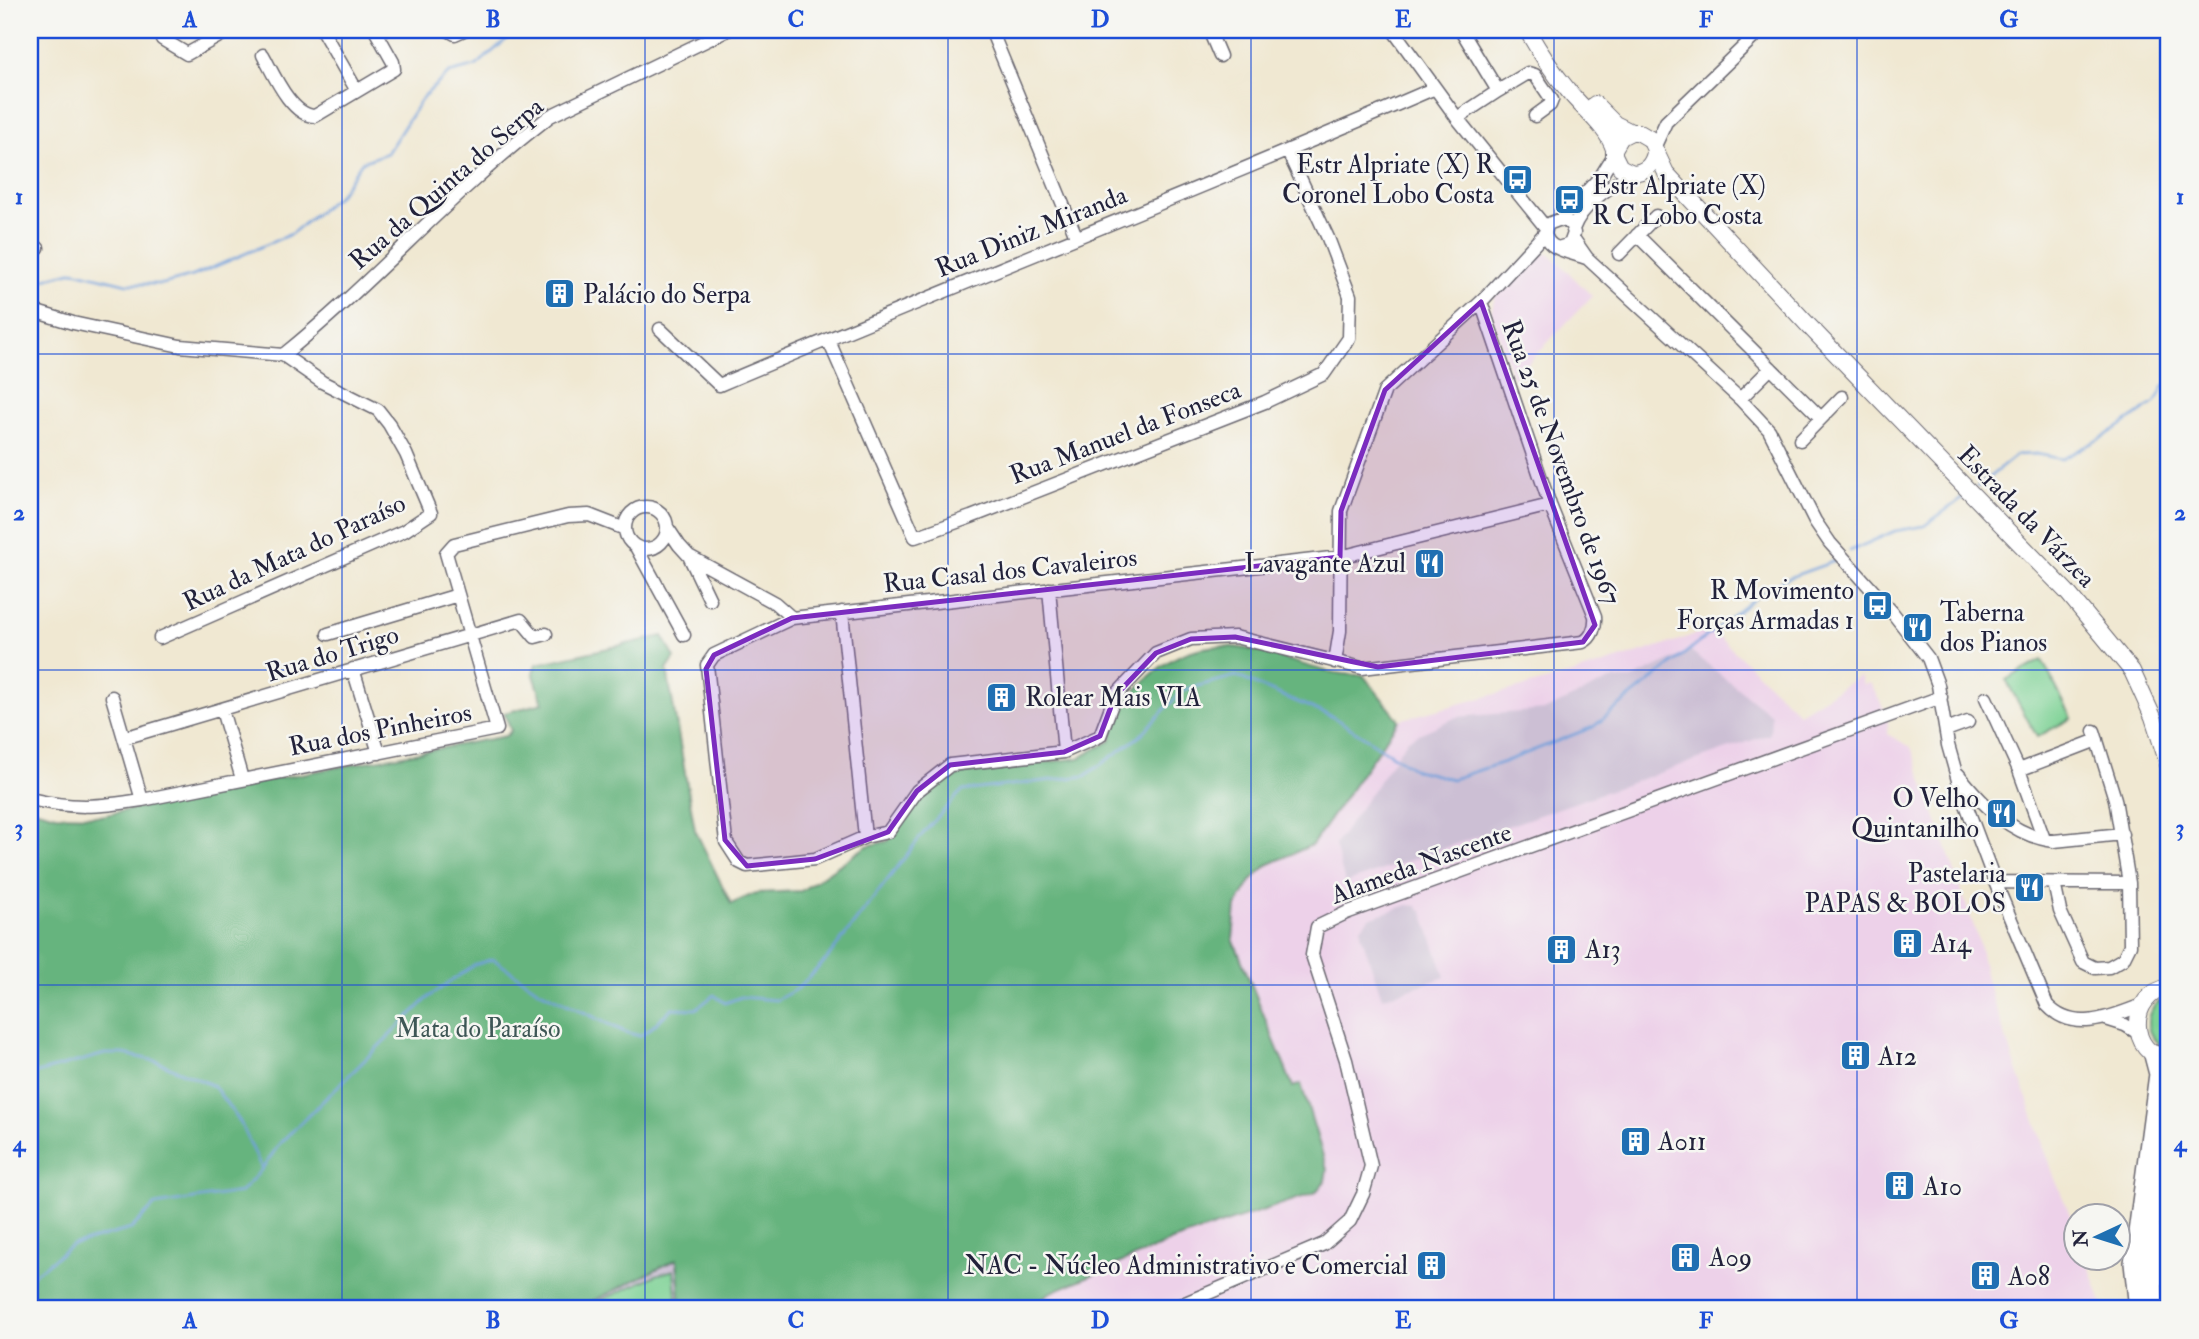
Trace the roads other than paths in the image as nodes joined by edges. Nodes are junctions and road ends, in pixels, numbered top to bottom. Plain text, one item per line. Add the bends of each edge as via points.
1 (159, 30) edge
2 (230, 30) edge
3 (322, 30) edge
4 (375, 30) edge
5 (448, 30) edge
6 (464, 30) edge
7 (728, 30) edge
8 (990, 30) edge
9 (1209, 30) edge
10 (1393, 30) edge
11 (1461, 30) edge
12 (1527, 30) edge
13 (1536, 30) edge
14 (1761, 30) edge
15 (263, 55) dead end
16 (1220, 56) dead end
17 (1435, 88) junction
18 (357, 91) junction
19 (1498, 91) junction
20 (1535, 117) dead end
21 (1457, 118) junction
22 (1666, 122) junction
23 (1634, 132) junction
24 (1654, 151) junction
25 (1288, 152) junction
26 (1614, 152) junction
27 (1635, 173) junction
28 (1656, 216) dead end
29 (1552, 225) junction
30 (1573, 233) junction
31 (1637, 235) junction
32 (1076, 236) junction
33 (1556, 247) junction
34 (1619, 254) dead end
35 (1526, 255) junction
36 (1587, 258) junction
37 (1481, 302) junction
38 (30, 310) edge
39 (1809, 326) junction
40 (660, 329) dead end
41 (828, 339) junction
42 (283, 355) junction
43 (1771, 368) junction
44 (1842, 397) dead end
45 (1740, 399) junction
46 (1821, 418) junction
47 (1800, 440) dead end
48 (1550, 505) junction
49 (667, 527) junction
50 (625, 529) junction
51 (636, 547) junction
52 (689, 556) junction
53 (1340, 557) junction
54 (1049, 589) junction
55 (458, 595) junction
56 (710, 600) dead end
57 (842, 612) junction
58 (792, 618) junction
59 (328, 634) dead end
60 (546, 634) dead end
61 (470, 635) junction
62 (684, 635) dead end
63 (160, 638) dead end
64 (1335, 662) junction
65 (353, 669) junction
66 (112, 697) dead end
67 (1941, 697) junction
68 (1986, 698) dead end
69 (222, 710) junction
70 (1968, 722) dead end
71 (1946, 730) junction
72 (124, 738) junction
73 (1064, 752) junction
74 (379, 753) junction
75 (2169, 767) edge
76 (1955, 769) junction
77 (2019, 770) junction
78 (242, 779) junction
79 (30, 799) edge
80 (142, 800) junction
81 (2122, 834) junction
82 (865, 837) junction
83 (2044, 839) junction
84 (1995, 882) junction
85 (2054, 883) junction
86 (2129, 883) junction
87 (2168, 985) edge
88 (2142, 1005) junction
89 (2102, 1018) junction
90 (2138, 1033) junction
91 (2162, 1058) edge
92 (2169, 1108) edge
93 (2138, 1217) junction
94 (1171, 1309) edge
95 (2139, 1309) edge
96 (2145, 1309) edge
97 (2154, 1309) edge

1 - 2 street via 162,39 188,53
3 - 18 street
4 - 18 street via 394,69
5 - 6 street via 456,34
7 - 42 street, Rua da Quinta do Serpa via 550,116
8 - 32 street
9 - 16 street
10 - 17 street
11 - 19 street
12 - 26 main road, Estrada da Várzea via 1568,91 1608,135
13 - 23 main road, Estrada da Várzea via 1572,81 1608,118
14 - 22 street
15 - 18 street via 289,100 306,115 315,116
17 - 21 street
17 - 25 street, Rua Diniz Miranda
19 - 20 street via 1528,73 1535,75 1552,100
19 - 21 street
21 - 29 street via 1520,197
22 - 23 street
22 - 24 street
23 - 24 main road, Estrada da Várzea via 1650,139
23 - 26 main road via 1620,138
24 - 27 main road via 1650,165
24 - 39 main road, Estrada da Várzea via 1666,173
25 - 32 street, Rua Diniz Miranda
25 - 41 street, Rua Manuel da Fonseca via 1350,296 1349,338 1324,374 1265,402 915,537
26 - 27 main road, Estrada da Várzea via 1619,167
26 - 29 street via 1607,170
27 - 30 street via 1591,203
27 - 39 main road, Estrada da Várzea via 1657,180
28 - 31 street
29 - 30 street via 1571,224
29 - 33 street via 1547,242
29 - 35 street
30 - 33 street via 1570,244
30 - 36 street
31 - 34 street
31 - 43 street
32 - 41 street, Rua Diniz Miranda
33 - 35 street
33 - 36 street
35 - 37 street
36 - 45 street
37 - 48 street, Rua 25 de Novembro de 1967
37 - 53 street via 1385,390 1341,511
38 - 42 street via 180,346
39 - 75 main road, Estrada da Várzea via 2102,632 2132,671
40 - 41 street, Rua Diniz Miranda via 719,385
42 - 63 street, Rua da Mata do Paraíso via 322,382 378,410 407,454 431,513 404,531
43 - 45 street
43 - 46 street
44 - 46 street
45 - 67 street via 1769,430 1830,543 1928,658
46 - 47 street
48 - 53 street, Rua Casal dos Cavaleiros
48 - 64 street, Rua 25 de Novembro de 1967 via 1595,616 1589,638 1378,667
49 - 50 street via 662,514 649,507 635,510
49 - 51 street via 664,539 655,547
49 - 52 street
50 - 51 street
50 - 55 street, Rua dos Pinheiros via 589,515 568,516 454,544 446,553
51 - 62 street
52 - 56 street
52 - 58 street via 775,603
53 - 54 street, Rua Casal dos Cavaleiros
53 - 64 street via 1340,631
54 - 57 street, Rua Casal dos Cavaleiros
54 - 73 street
55 - 59 street
55 - 61 street, Rua dos Pinheiros
57 - 58 street, Rua Casal dos Cavaleiros
57 - 82 street
58 - 82 street, Rua Casal dos Cavaleiros via 714,655 707,664 725,840 741,864 761,865 816,859
60 - 61 street, Rua do Trigo via 535,637 521,620
61 - 65 street, Rua do Trigo
61 - 74 street, Rua dos Pinheiros via 497,729
64 - 73 street via 1235,637 1191,639 1156,653 1115,696 1101,736
65 - 69 street, Rua do Trigo
65 - 74 street
66 - 72 street
67 - 71 street
67 - 94 street, Alameda Nascente via 1317,927 1311,955 1346,1060 1371,1166 1363,1194 1350,1221 1324,1244
68 - 77 street
69 - 72 street, Rua do Trigo
69 - 78 street
70 - 71 street
71 - 76 street
72 - 80 street
73 - 82 street via 950,765 917,791 888,832
74 - 78 street, Rua dos Pinheiros
76 - 83 street via 1984,805 2011,825
76 - 84 street
77 - 81 street via 2096,736
77 - 83 street
78 - 80 street, Rua dos Pinheiros
79 - 80 street, Rua dos Pinheiros via 76,807
81 - 83 street
81 - 86 street
84 - 85 street
84 - 89 street via 2047,1005 2057,1016 2076,1022
85 - 86 street
85 - 86 street via 2079,958 2095,968 2116,964 2128,953
87 - 88 main road
88 - 89 street
88 - 90 main road
89 - 90 street
90 - 91 main road via 2141,1042
91 - 93 highway
92 - 97 highway via 2150,1218
93 - 95 highway via 2134,1263
93 - 96 highway

